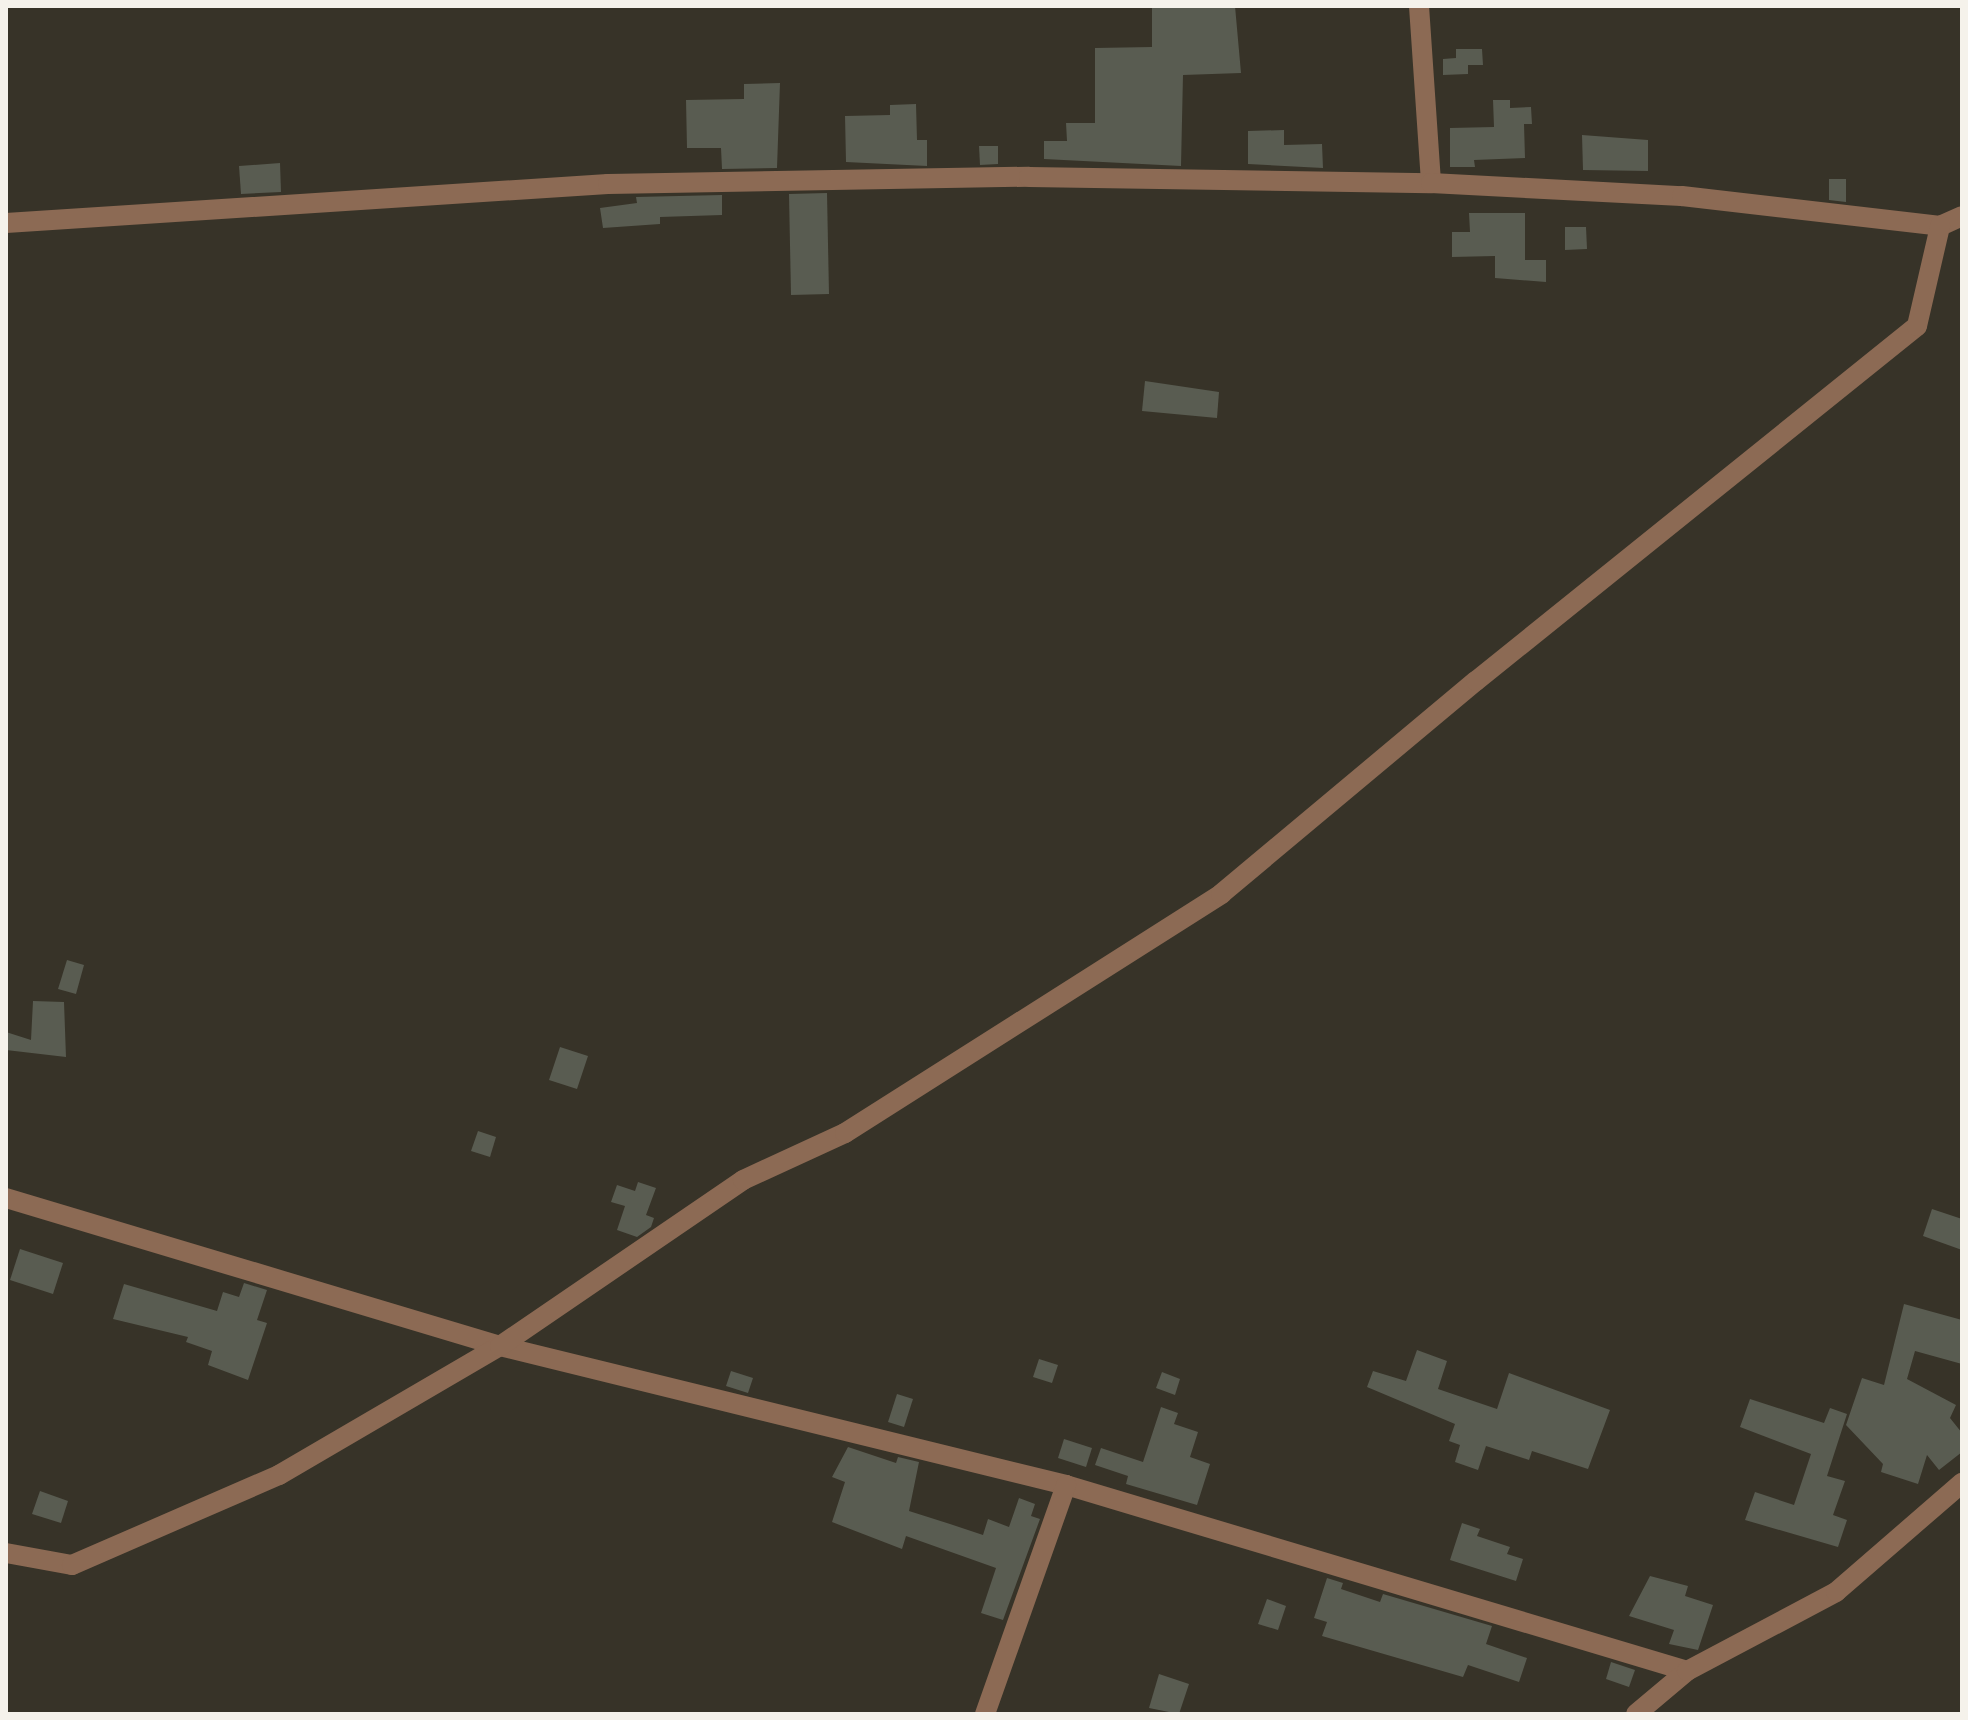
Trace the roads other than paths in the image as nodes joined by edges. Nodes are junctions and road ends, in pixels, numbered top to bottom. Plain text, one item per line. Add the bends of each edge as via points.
1 (1419, 6) edge
2 (1431, 183) junction
3 (1962, 216) edge
4 (6, 223) edge
5 (1940, 226) junction
6 (6, 1198) edge
7 (500, 1346) junction
8 (1962, 1483) edge
9 (1066, 1485) junction
10 (6, 1553) edge
11 (1687, 1671) junction
12 (985, 1714) edge
13 (1636, 1714) edge

1 - 2 street
2 - 4 street via 1029,177 713,181
2 - 5 street via 1682,196
3 - 5 street
5 - 7 street via 1917,326 1221,894 845,1133 743,1180
6 - 7 street
7 - 9 street
7 - 10 street via 279,1475 72,1565
8 - 11 street via 1836,1592
9 - 11 street
9 - 12 street
11 - 13 street

